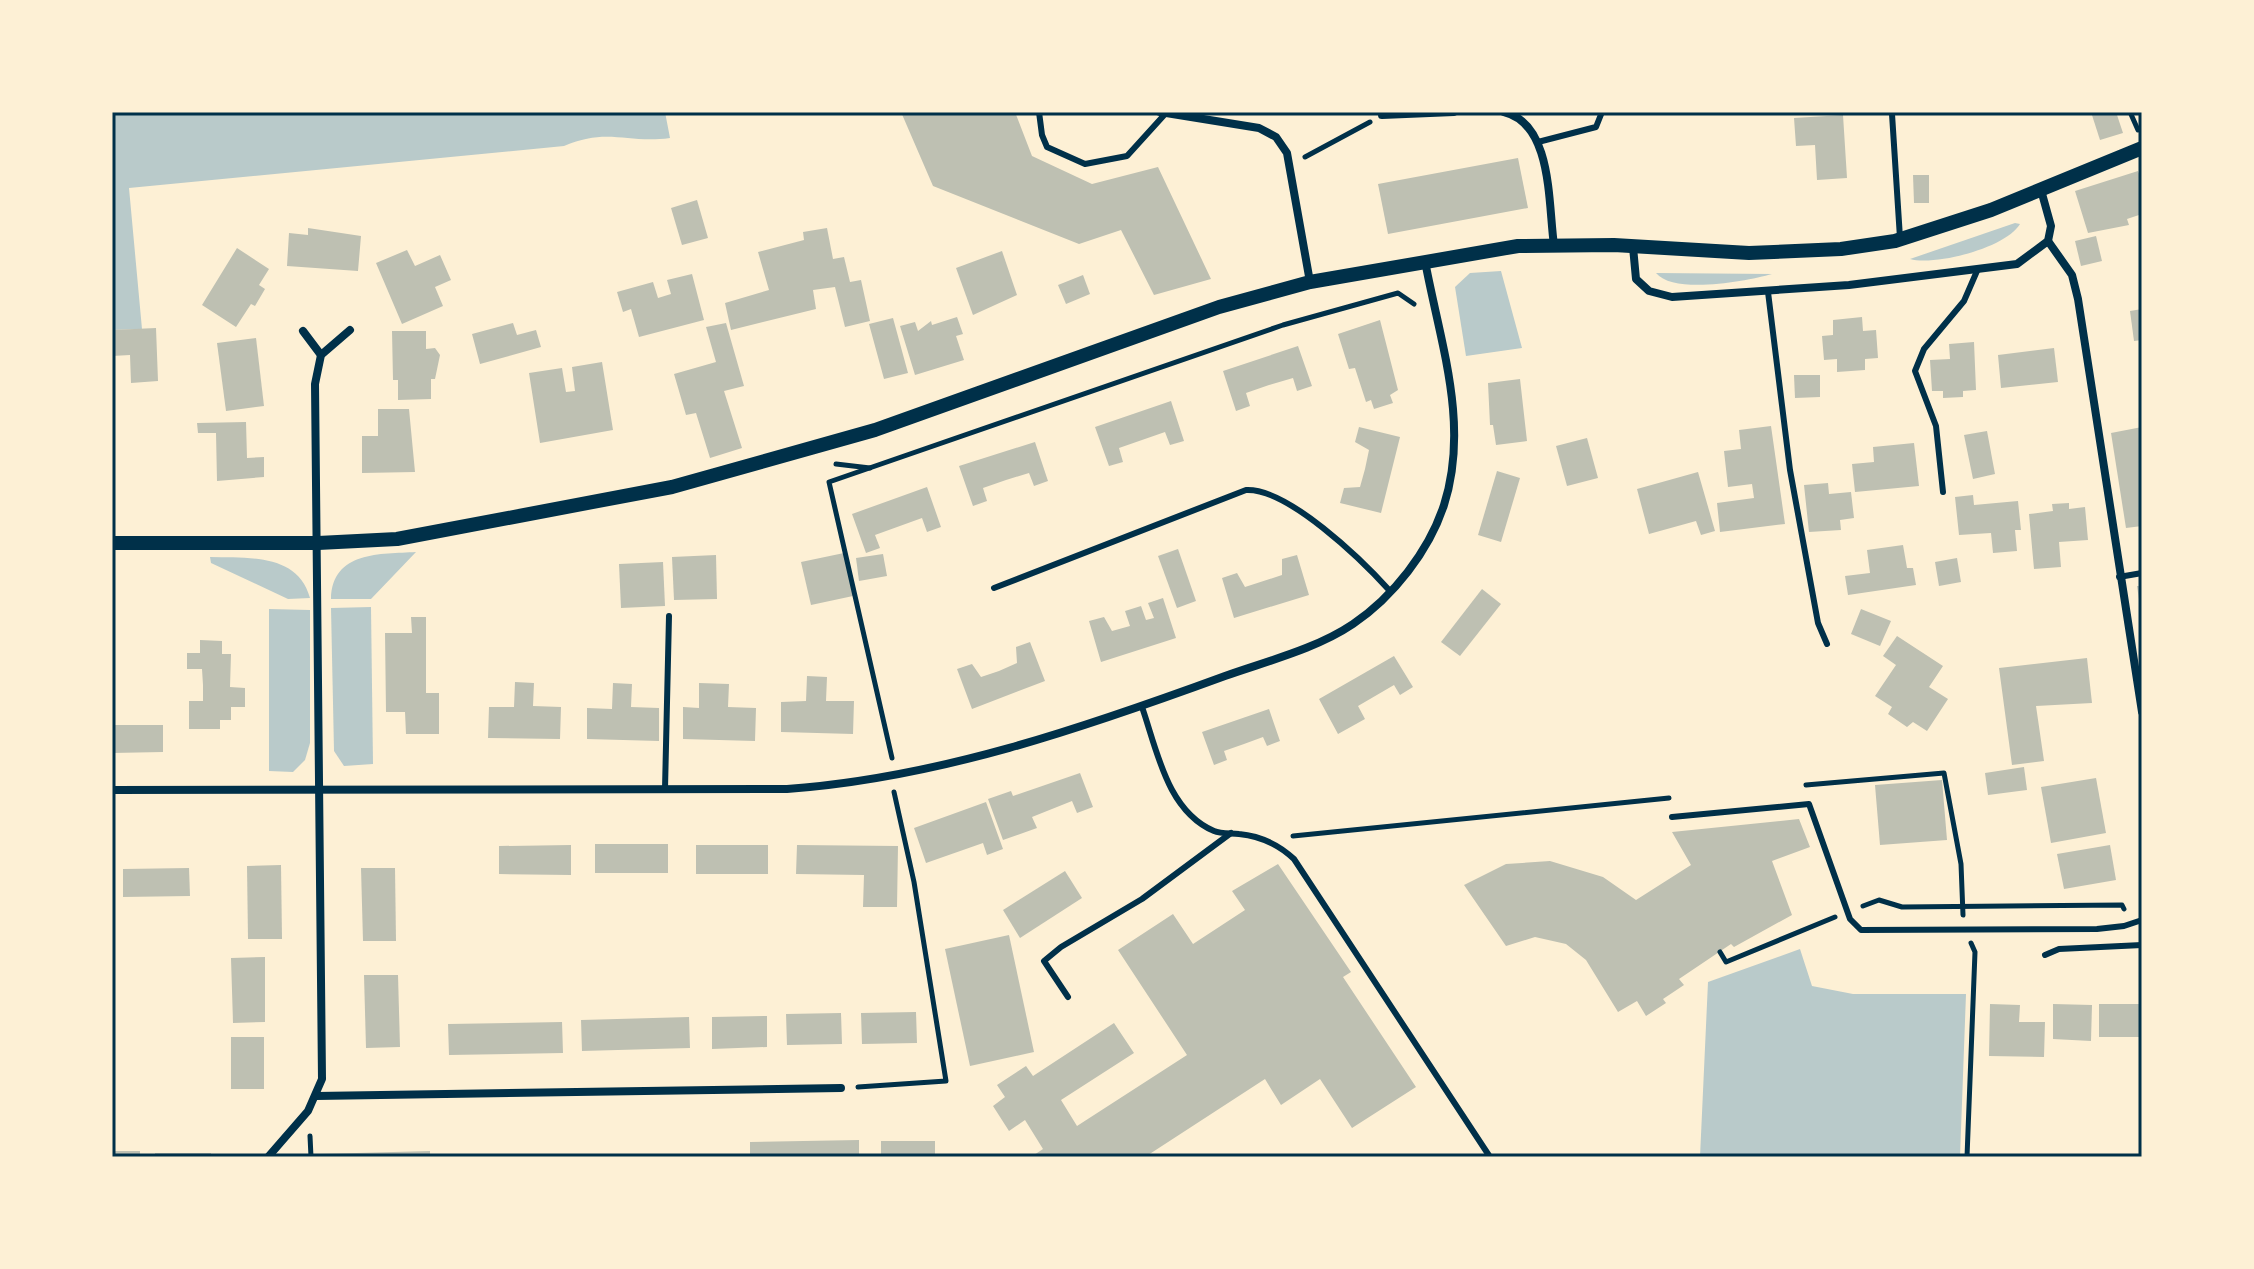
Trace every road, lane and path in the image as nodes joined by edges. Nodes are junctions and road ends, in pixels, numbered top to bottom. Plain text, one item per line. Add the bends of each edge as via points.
1 (1039, 112) edge
2 (1160, 112) edge
3 (1454, 112) edge
4 (1504, 112) edge
5 (1602, 112) edge
6 (2130, 112) edge
7 (1166, 113) edge
8 (1892, 114) edge
9 (1382, 115) joint
10 (2142, 138) edge
11 (1538, 142) junction
12 (2142, 148) edge
13 (1290, 165) junction
14 (2041, 190) junction
15 (1901, 240) junction
16 (2048, 241) junction
17 (1554, 245) junction
18 (1633, 247) junction
19 (1425, 261) junction
20 (1977, 271) junction
21 (1310, 282) junction
22 (1768, 292) junction
23 (1418, 309) dead end
24 (350, 330) dead end
25 (303, 331) dead end
26 (321, 355) junction
27 (1943, 492) dead end
28 (112, 543) edge
29 (318, 543) junction
30 (2142, 573) edge
31 (2119, 577) junction
32 (994, 588) dead end
33 (1390, 591) junction
34 (669, 616) dead end
35 (1827, 644) dead end
36 (1142, 707) junction
37 (2142, 712) edge
38 (890, 777) junction
39 (665, 789) junction
40 (112, 790) edge
41 (319, 790) junction
42 (1672, 817) dead end
43 (1231, 833) junction
44 (1963, 906) dead end
45 (2142, 920) edge
46 (2134, 923) junction
47 (1960, 930) junction
48 (2142, 945) edge
49 (2045, 955) dead end
50 (1068, 997) dead end
51 (841, 1088) joint
52 (316, 1096) junction
53 (1487, 1155) edge
54 (268, 1157) edge
55 (1967, 1157) edge

1 - 7 lane via 1047,147 1085,164 1127,156
2 - 7 street
3 - 9 street
4 - 11 street via 1526,124
5 - 11 lane via 1596,127
6 - 10 path
7 - 13 street via 1259,128 1276,137
8 - 15 lane
9 - 13 path
11 - 17 street
12 - 14 street
13 - 21 street
14 - 15 street
14 - 16 street via 2051,226
15 - 18 street via 1749,253
16 - 20 street via 2017,264
16 - 31 street via 2072,275 2078,299
17 - 18 street
17 - 19 street via 1480,250
18 - 22 street via 1636,279 1649,291 1672,297
19 - 21 street
19 - 33 street via 1454,404 1455,441 1443,506 1427,543
20 - 22 street
20 - 27 lane via 1964,301 1924,349 1915,371 1936,426
21 - 29 street via 1219,307 875,430 761,464 672,487 397,539
22 - 35 lane via 1790,470 1818,623
23 - 38 path via 1398,293 1283,325 829,482 892,756
24 - 26 street
25 - 26 street
26 - 29 street via 315,384
28 - 29 street
29 - 41 street
30 - 31 lane
31 - 37 street
32 - 33 lane via 1257,490 1295,507
33 - 36 street via 1335,634
34 - 39 lane
36 - 38 street via 979,757
36 - 43 lane via 1177,800 1215,832
38 - 39 street via 787,789
38 - 51 path via 914,882 946,1081
39 - 41 street
40 - 41 street
41 - 52 street via 323,1048
42 - 47 lane via 1809,804 1854,926 1872,931
43 - 50 lane via 1142,899 1044,961
43 - 53 lane via 1279,846 1294,859
44 - 46 path via 2122,905
45 - 46 lane
46 - 47 lane via 2097,929
47 - 55 path via 1975,952
48 - 49 lane via 2059,949
51 - 52 street
52 - 54 street

